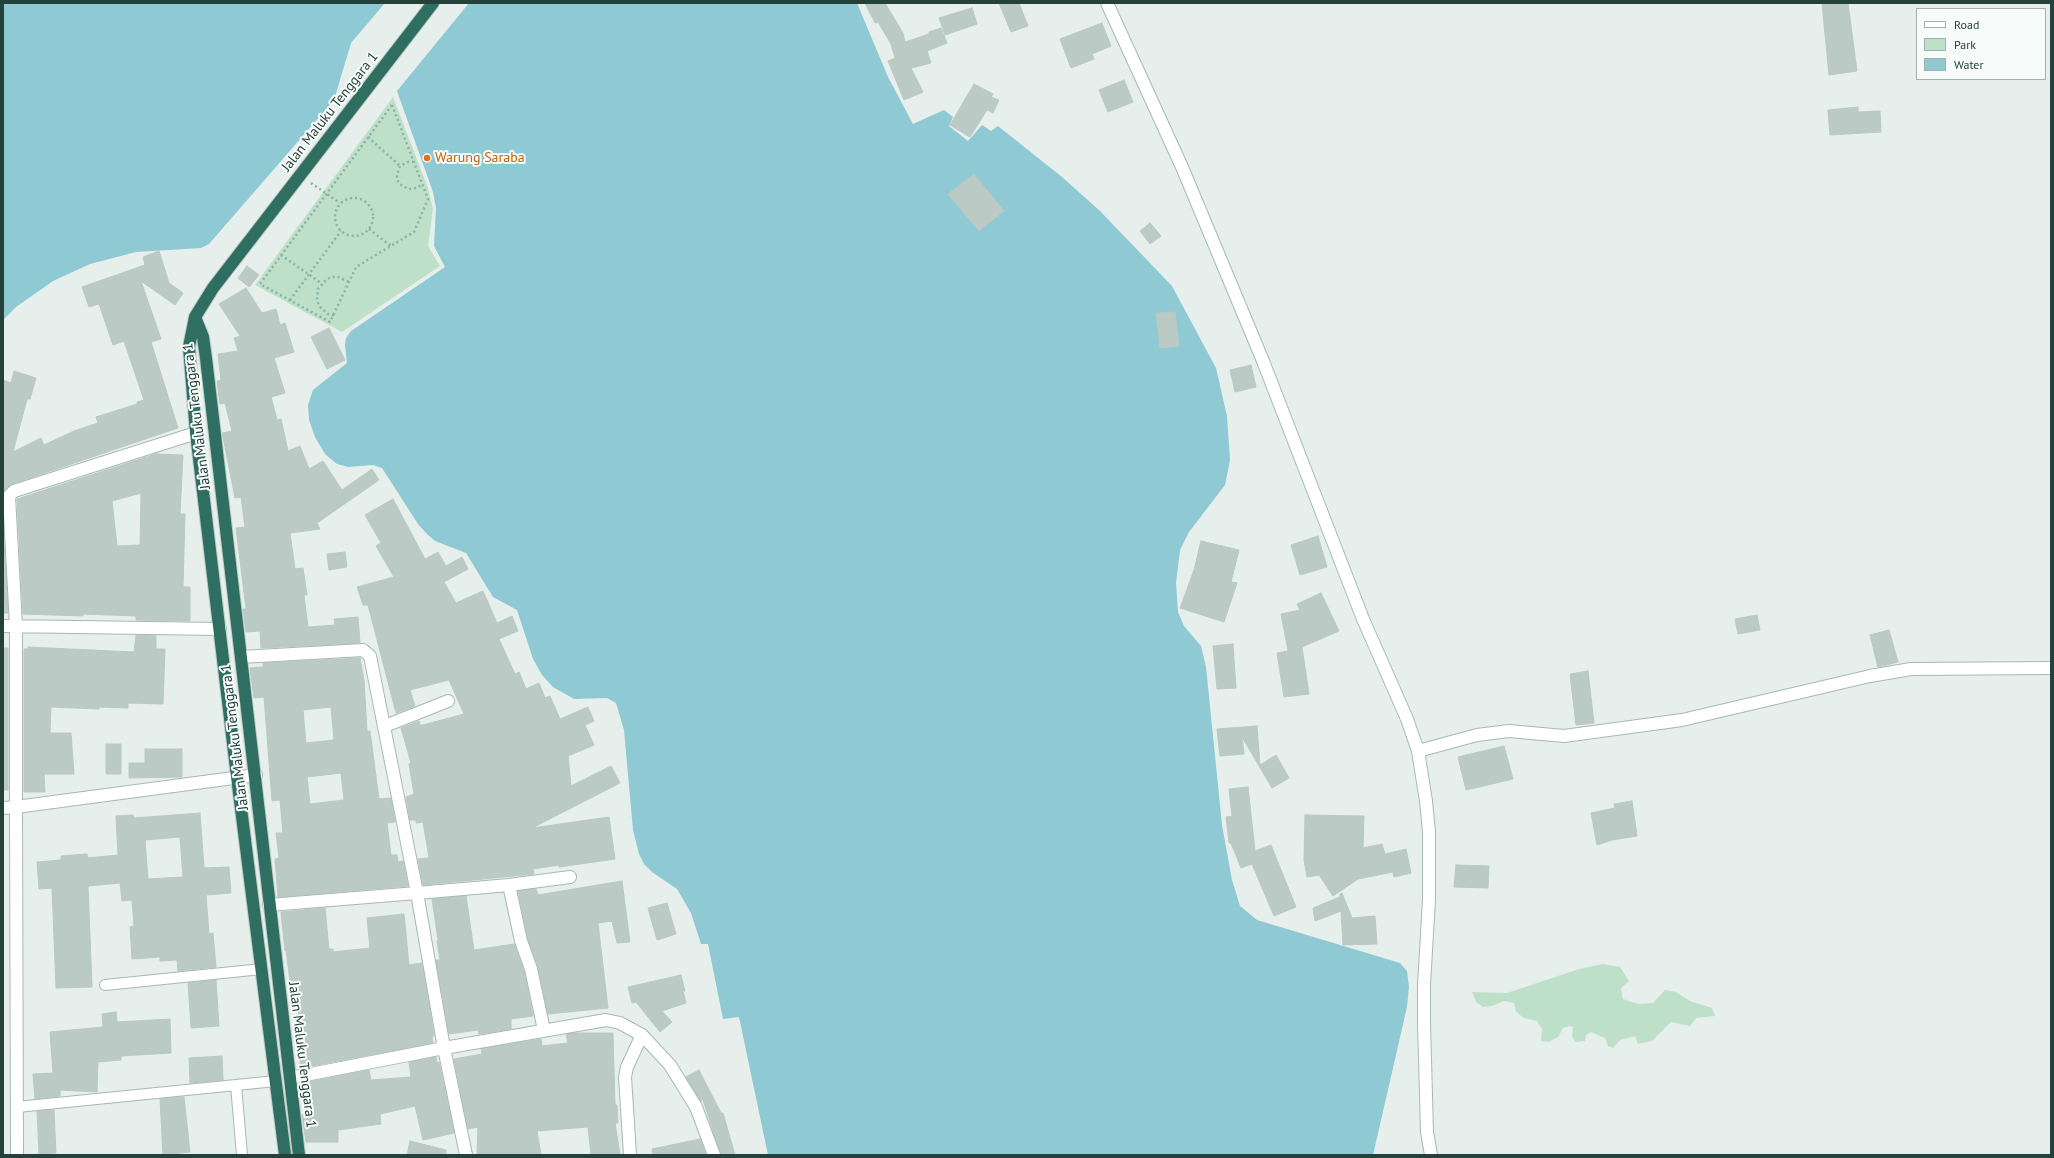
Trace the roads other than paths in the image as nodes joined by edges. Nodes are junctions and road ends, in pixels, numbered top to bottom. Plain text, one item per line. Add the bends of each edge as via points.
1 (1107, 3) edge
2 (432, 4) edge
3 (195, 317) junction
4 (196, 433) junction
5 (3, 626) edge
6 (16, 626) junction
7 (220, 629) junction
8 (241, 657) junction
9 (2051, 668) edge
10 (448, 701) dead end
11 (385, 726) junction
12 (1418, 751) junction
13 (256, 775) junction
14 (237, 778) junction
15 (3, 808) edge
16 (16, 808) junction
17 (570, 877) dead end
18 (509, 885) junction
19 (417, 893) junction
20 (269, 905) junction
21 (262, 970) junction
22 (105, 985) dead end
23 (544, 1030) junction
24 (642, 1035) junction
25 (444, 1048) junction
26 (290, 1078) junction
27 (276, 1081) junction
28 (236, 1085) junction
29 (17, 1106) junction
30 (18, 1155) edge
31 (242, 1155) edge
32 (285, 1155) edge
33 (299, 1155) edge
34 (466, 1155) edge
35 (630, 1155) edge
36 (714, 1155) edge
37 (1431, 1155) edge

1 - 12 street via 1182,167 1263,360 1363,619 1407,719
2 - 3 highway, Jalan Maluku Tenggara 1 via 213,288
3 - 4 highway, Jalan Maluku Tenggara 1 via 189,361
3 - 8 highway, Jalan Maluku Tenggara 1 via 203,336 206,358
4 - 6 street via 11,493 9,499
4 - 7 highway, Jalan Maluku Tenggara 1
5 - 6 street
6 - 7 street
6 - 16 street
7 - 14 highway, Jalan Maluku Tenggara 1
8 - 11 street via 363,650 370,656
8 - 13 highway, Jalan Maluku Tenggara 1
9 - 12 street via 1911,669 1870,676 1682,720 1564,736 1509,731 1477,735
10 - 11 street
11 - 19 street
12 - 37 street via 1429,832 1424,1016 1427,1132
13 - 14 street
13 - 20 highway, Jalan Maluku Tenggara 1
14 - 16 street
14 - 21 highway, Jalan Maluku Tenggara 1
15 - 16 street
16 - 29 street
17 - 18 street
18 - 19 street
18 - 23 street
19 - 20 street
19 - 25 street
20 - 26 highway, Jalan Maluku Tenggara 1
21 - 22 lane
21 - 27 highway, Jalan Maluku Tenggara 1
23 - 24 street via 606,1020 620,1022
23 - 25 street
24 - 35 street via 625,1077
24 - 36 street via 670,1065 686,1090 696,1107
25 - 26 street
25 - 34 street
26 - 33 highway, Jalan Maluku Tenggara 1
27 - 28 lane
27 - 32 highway, Jalan Maluku Tenggara 1
28 - 29 lane
28 - 31 lane
29 - 30 street

